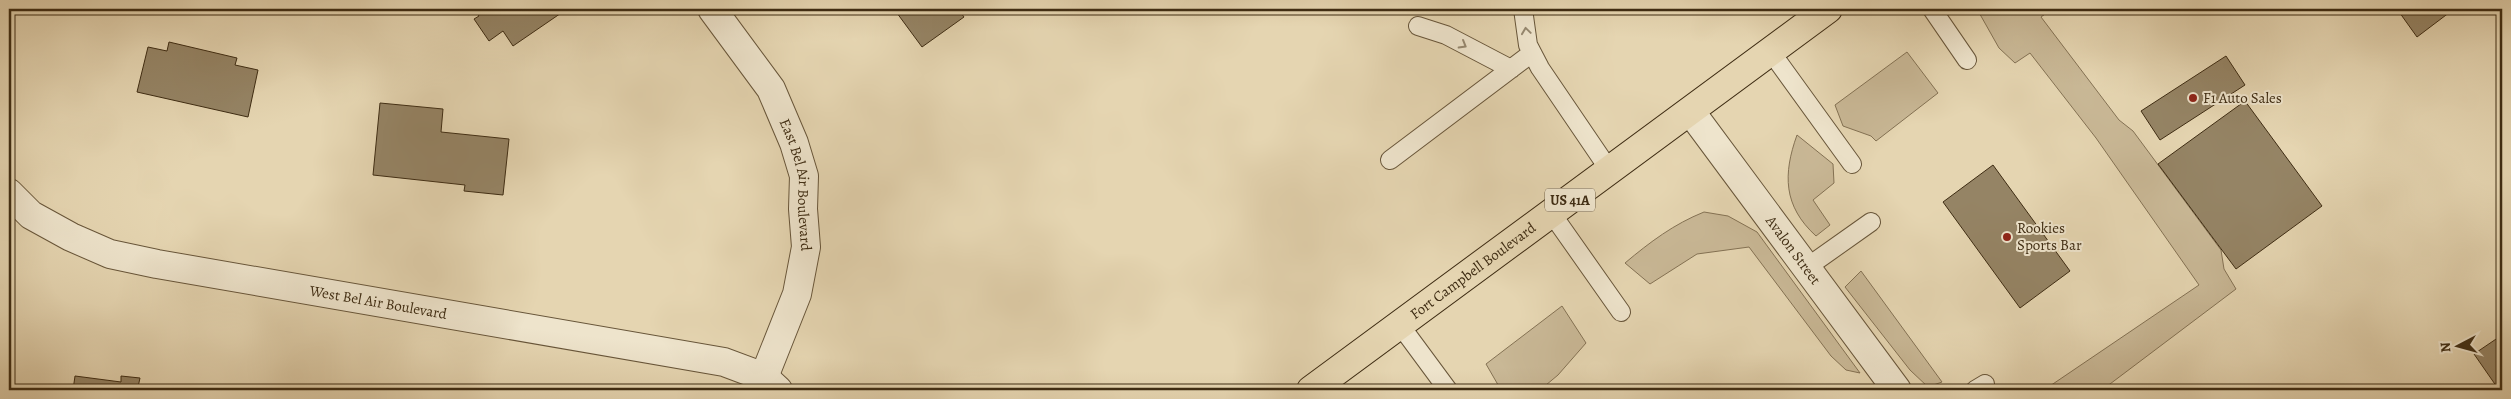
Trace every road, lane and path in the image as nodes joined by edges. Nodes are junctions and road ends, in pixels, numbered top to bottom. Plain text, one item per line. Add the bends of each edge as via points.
1 (712, 9) edge
2 (1523, 9) edge
3 (1828, 9) edge
4 (1932, 9) edge
5 (1418, 26) dead end
6 (1771, 52) junction
7 (1532, 53) junction
8 (1967, 60) dead end
9 (1510, 69) junction
10 (1691, 112) junction
11 (1390, 160) dead end
12 (1852, 164) dead end
13 (1610, 171) junction
14 (9, 193) edge
15 (1552, 214) junction
16 (1871, 222) dead end
17 (1806, 268) junction
18 (1621, 312) dead end
19 (1400, 325) junction
20 (771, 384) edge
21 (1311, 390) edge
22 (1448, 390) edge
23 (1897, 390) edge

1 - 20 street, East Bel Air Boulevard via 771,89 804,176 806,247 797,294
7 -> 2 lane
3 - 6 highway, Fort Campbell Boulevard / US 41A
4 - 8 lane
5 -> 9 lane via 1446,35
6 - 10 highway, Fort Campbell Boulevard / US 41A
6 - 12 lane
7 - 9 lane
7 - 13 lane
9 - 11 lane
10 - 13 highway, Fort Campbell Boulevard / US 41A
10 - 17 street, Avalon Street
13 - 15 highway, Fort Campbell Boulevard / US 41A
14 - 20 street, West Bel Air Boulevard via 31,215 110,254 724,362
15 - 18 lane
15 - 19 highway, Fort Campbell Boulevard / US 41A
16 - 17 lane
17 - 23 street, Avalon Street
19 - 21 highway, Fort Campbell Boulevard / US 41A
19 - 22 lane

